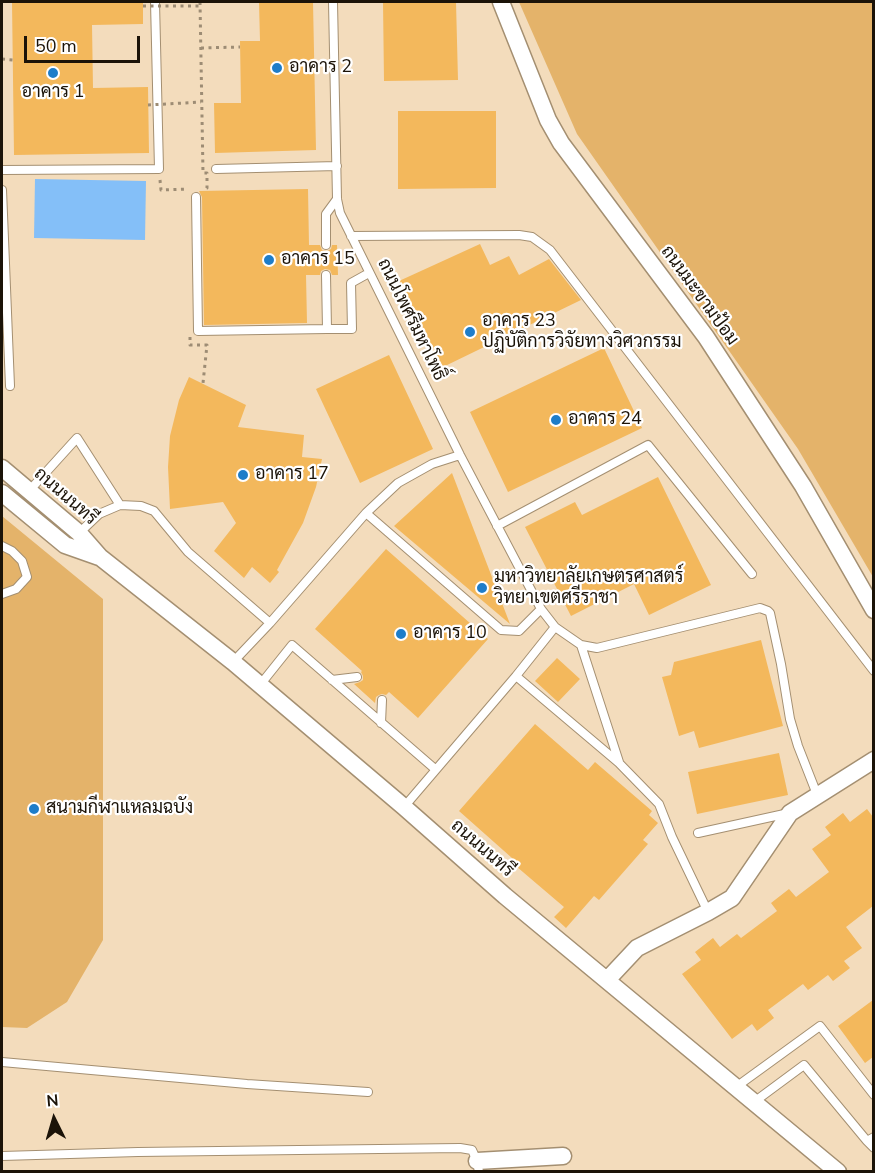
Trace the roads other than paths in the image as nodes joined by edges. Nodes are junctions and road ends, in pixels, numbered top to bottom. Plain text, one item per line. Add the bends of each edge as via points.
1 (155, 2) edge
2 (333, 2) edge
3 (501, 2) edge
4 (337, 166) junction
5 (216, 169) dead end
6 (2, 170) edge
7 (2, 190) edge
8 (196, 197) dead end
9 (337, 199) junction
10 (351, 236) junction
11 (326, 245) dead end
12 (369, 273) junction
13 (326, 275) dead end
14 (327, 329) junction
15 (10, 386) dead end
16 (460, 455) junction
17 (2, 468) edge
18 (29, 491) junction
19 (2, 493) edge
20 (120, 505) junction
21 (366, 513) junction
22 (497, 526) junction
23 (79, 533) junction
24 (2, 546) edge
25 (100, 557) junction
26 (752, 574) dead end
27 (2, 594) edge
28 (541, 609) junction
29 (873, 610) edge
30 (270, 623) junction
31 (555, 627) junction
32 (581, 645) junction
33 (233, 662) junction
34 (873, 671) edge
35 (516, 676) junction
36 (357, 677) dead end
37 (332, 680) junction
38 (260, 685) junction
39 (382, 699) dead end
40 (381, 723) junction
41 (873, 760) edge
42 (619, 763) junction
43 (435, 769) junction
44 (818, 797) junction
45 (404, 807) junction
46 (790, 813) junction
47 (698, 833) dead end
48 (708, 912) junction
49 (607, 980) junction
50 (2, 1062) edge
51 (736, 1087) junction
52 (368, 1092) dead end
53 (873, 1095) edge
54 (754, 1102) junction
55 (871, 1142) edge
56 (2, 1156) edge
57 (563, 1156) dead end
58 (478, 1166) edge
59 (837, 1172) edge

1 - 6 lane via 159,169
2 - 4 lane, ถนนโพศรีมหาโพธิ์
3 - 29 street, ถนนมะขามป้อม via 561,143 706,337 803,486
4 - 5 lane
4 - 9 lane, ถนนโพศรีมหาโพธิ์
7 - 15 lane
8 - 14 lane via 198,332
9 - 10 lane, ถนนโพศรีมหาโพธิ์
9 - 11 lane via 326,214
10 - 12 lane, ถนนโพศรีมหาโพธิ์
10 - 34 lane via 519,235 532,237 550,250
12 - 14 lane via 351,283 352,329
12 - 16 lane, ถนนโพศรีมหาโพธิ์
13 - 14 lane
16 - 21 lane via 432,464 398,483
16 - 22 lane, ถนนโพศรีมหาโพธิ์
17 - 18 street, ถนนนนทรี
18 - 20 lane via 77,438
18 - 23 street, ถนนนนทรี
19 - 25 street, ถนนนนทรี via 65,545
20 - 23 lane via 99,514
20 - 30 lane via 154,511 188,552
21 - 28 lane via 501,630 519,631
21 - 30 lane
22 - 26 lane via 648,445
22 - 28 lane, ถนนโพศรีมหาโพธิ์
23 - 25 street, ถนนนนทรี
24 - 27 lane via 22,561 27,577 15,589
25 - 33 street, ถนนนนทรี
28 - 31 lane, ถนนโพศรีมหาโพธิ์
30 - 33 lane
31 - 32 lane, ถนนโพศรีมหาโพธิ์
31 - 35 lane
32 - 42 lane
32 - 44 lane via 597,648 760,608 768,611 790,719
33 - 38 street, ถนนนนทรี
35 - 42 lane
35 - 43 lane
36 - 37 lane
37 - 38 lane via 292,645
37 - 40 lane
38 - 45 street, ถนนนนทรี
39 - 40 lane
40 - 43 lane
41 - 44 street
42 - 48 lane via 659,804
43 - 45 lane
44 - 46 street
45 - 49 street, ถนนนนทรี
46 - 47 lane
46 - 48 street via 732,898
48 - 49 street via 637,948
49 - 51 street, ถนนนนทรี
50 - 52 lane
51 - 53 lane via 820,1026
51 - 54 street, ถนนนนทรี
54 - 55 lane via 804,1065
54 - 59 street, ถนนนนทรี
56 - 58 lane via 460,1148 472,1150
57 - 58 street

